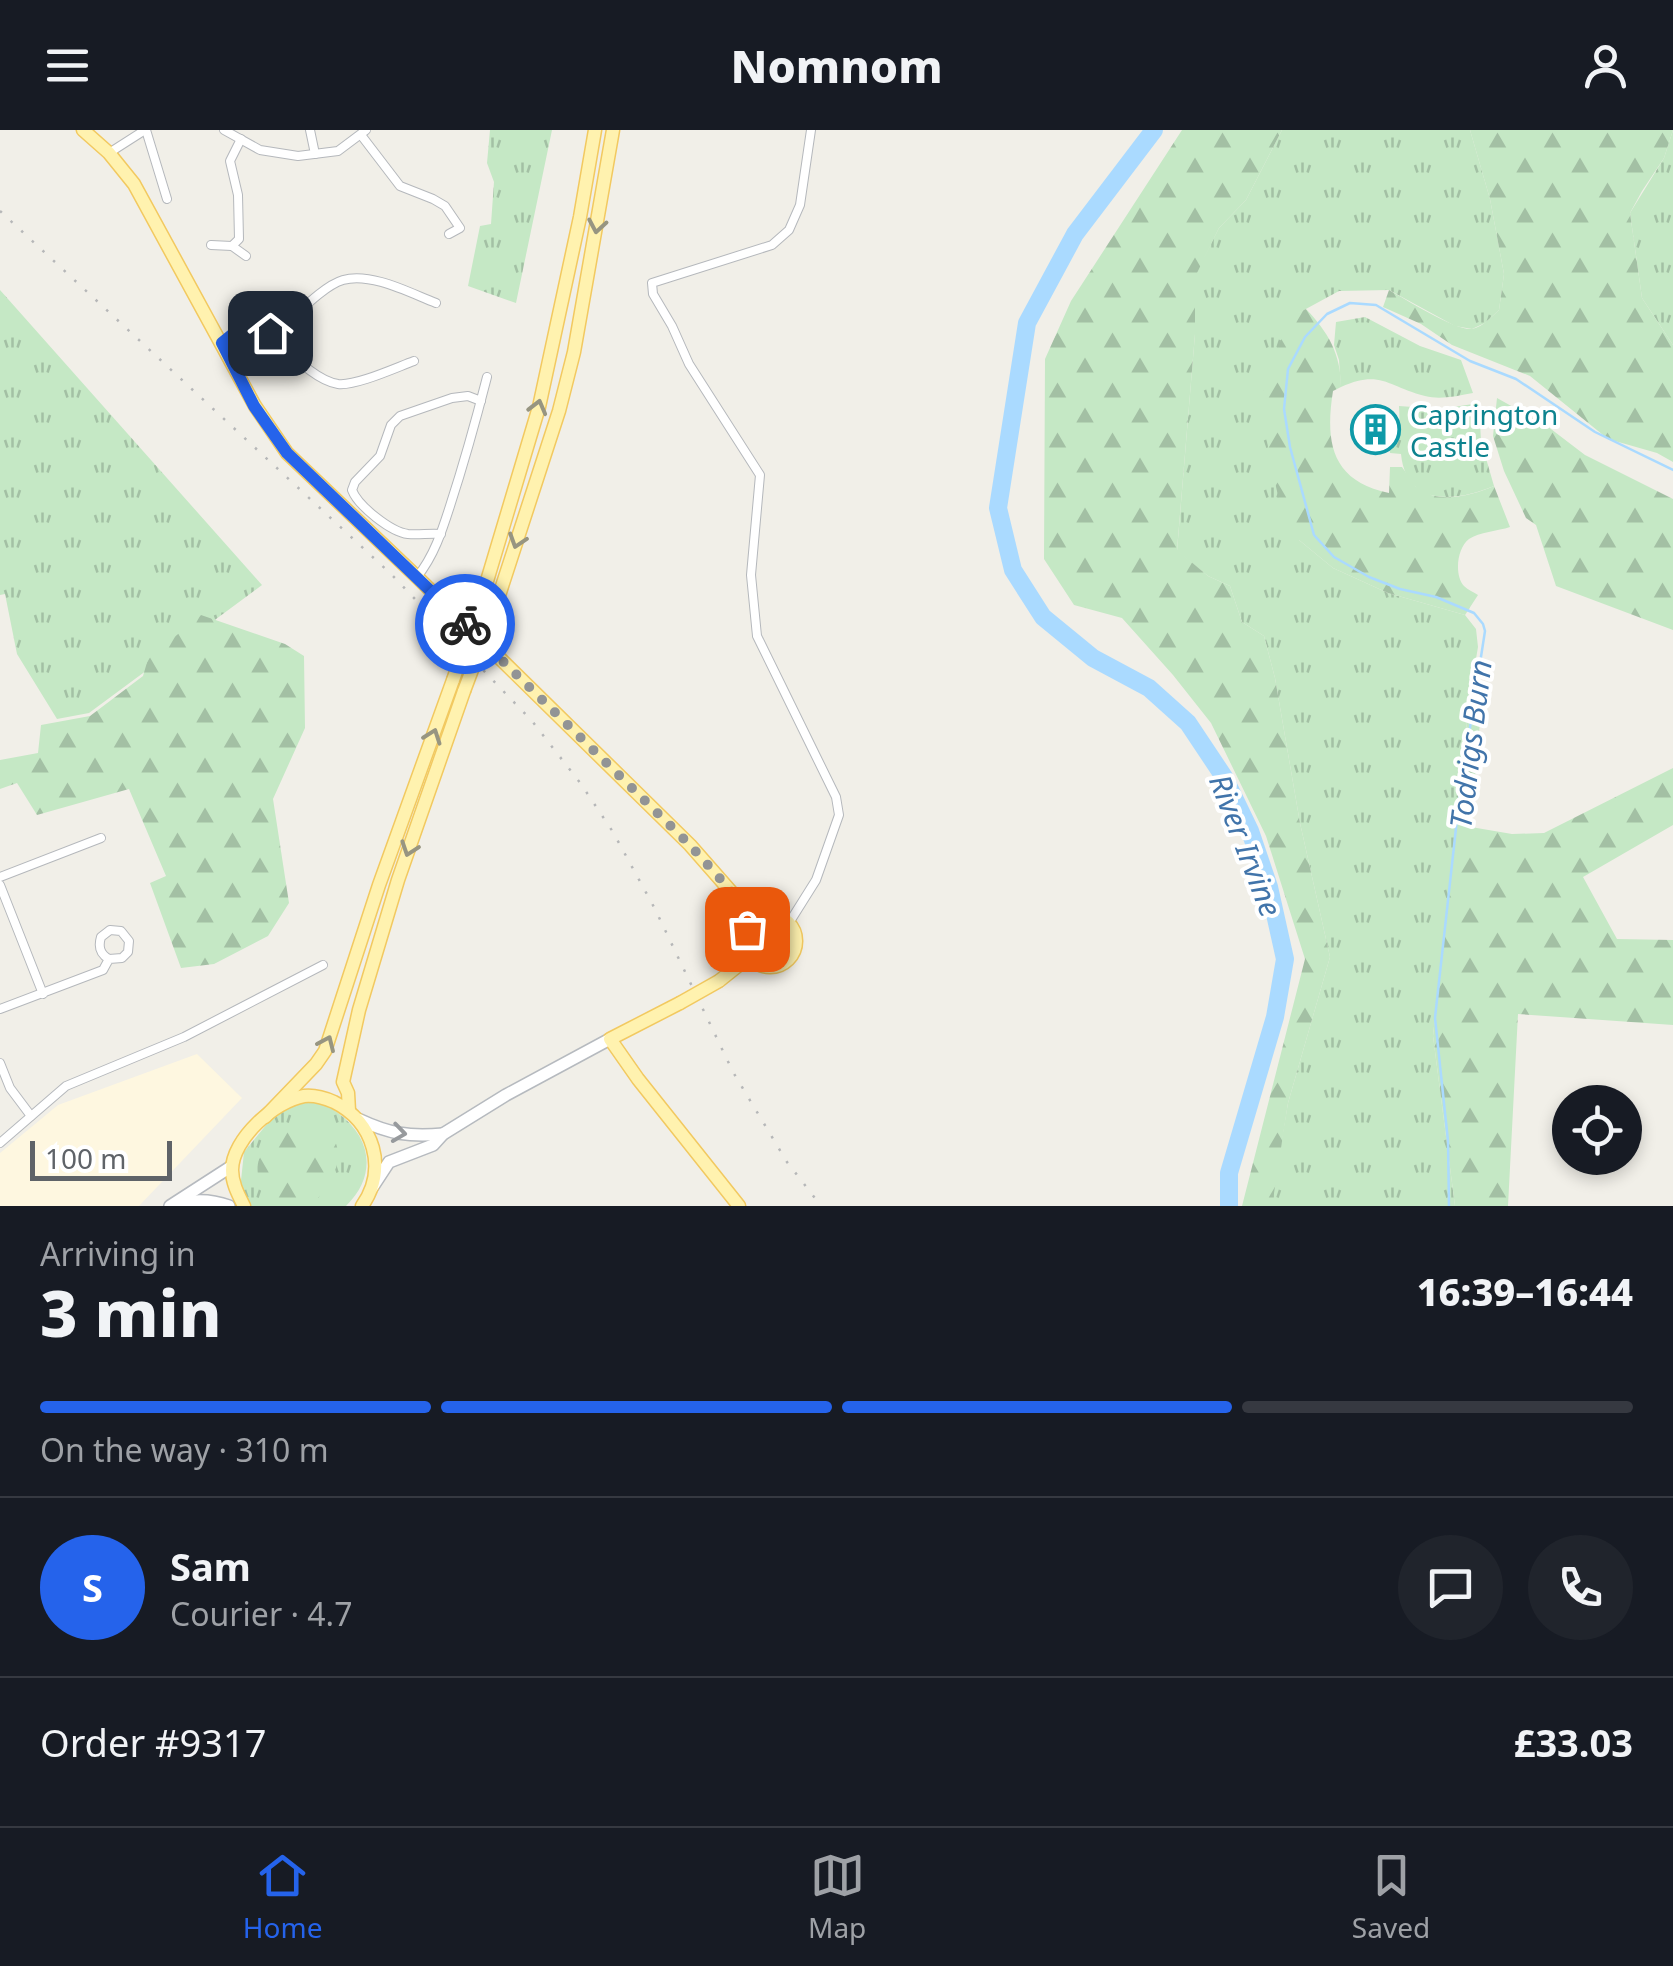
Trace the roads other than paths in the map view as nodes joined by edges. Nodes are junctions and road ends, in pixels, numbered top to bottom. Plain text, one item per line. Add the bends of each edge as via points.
1 (82, 130) edge
2 (146, 130) edge
3 (224, 130) edge
4 (310, 130) edge
5 (595, 130) edge
6 (613, 130) edge
7 (810, 130) edge
8 (364, 132) edge
9 (131, 133) edge
10 (241, 139) junction
11 (109, 153) junction
12 (315, 154) junction
13 (167, 199) dead end
14 (460, 228) junction
15 (475, 229) dead end
16 (449, 234) dead end
17 (211, 245) dead end
18 (232, 246) junction
19 (246, 256) dead end
20 (436, 303) dead end
21 (255, 323) junction
22 (222, 343) junction
23 (414, 362) dead end
24 (488, 376) dead end
25 (481, 400) junction
26 (441, 534) junction
27 (417, 577) junction
28 (101, 838) dead end
29 (0, 881) edge
30 (756, 919) junction
31 (790, 922) junction
32 (748, 957) junction
33 (109, 959) junction
34 (323, 965) dead end
35 (43, 994) junction
36 (0, 1010) edge
37 (610, 1039) junction
38 (0, 1063) edge
39 (354, 1115) junction
40 (31, 1116) junction
41 (265, 1116) junction
42 (444, 1134) junction
43 (0, 1142) edge
44 (232, 1166) junction
45 (370, 1192) junction
46 (170, 1206) edge
47 (230, 1206) edge
48 (244, 1206) edge
49 (362, 1206) edge
50 (739, 1206) edge

1 - 11 main road
2 - 9 street
2 - 13 street
3 - 10 street
4 - 12 street
41 -> 5 main road, bridge via 325,1051 481,601 539,407
6 -> 39 main road, bridge via 559,411 359,1010 343,1082
7 - 31 street via 800,205 789,230 772,246 652,283 689,364 760,475 751,575 757,636 836,798 839,814 816,880
8 - 12 street via 338,151
8 - 14 street via 400,186 445,206
9 - 11 street
10 - 12 street via 260,150
10 - 18 street via 230,161 240,218
11 - 22 main road via 134,184
14 - 15 street
14 - 16 street
17 - 18 street
18 - 19 street
20 - 21 street via 373,280 342,280 291,319
21 - 22 street
21 - 23 street via 336,384
22 - 27 main road via 287,453
24 - 25 street
25 - 26 street
25 - 26 street via 452,398 400,416 352,490 394,531
26 - 27 street
27 - 30 main road via 690,845
28 - 29 street
29 - 35 street
30 - 31 main road via 773,914
30 - 32 main road via 744,938
31 - 32 main road via 797,941 790,960 773,968
32 - 37 main road, bridge via 718,981
33 - 33 street via 101,952 101,937 121,931 128,952
33 - 35 street via 103,970
34 - 40 street via 184,1037 66,1086
35 - 36 street
37 - 42 main road
37 - 50 main road
38 - 40 street
39 - 41 main road via 306,1096
39 -> 42 main road via 398,1134
39 - 45 main road via 373,1146
40 - 43 street
41 - 44 main road via 240,1144
42 - 45 main road via 434,1145 389,1162
44 - 46 main road
44 - 48 main road
45 - 49 main road
46 - 47 main road via 192,1200

